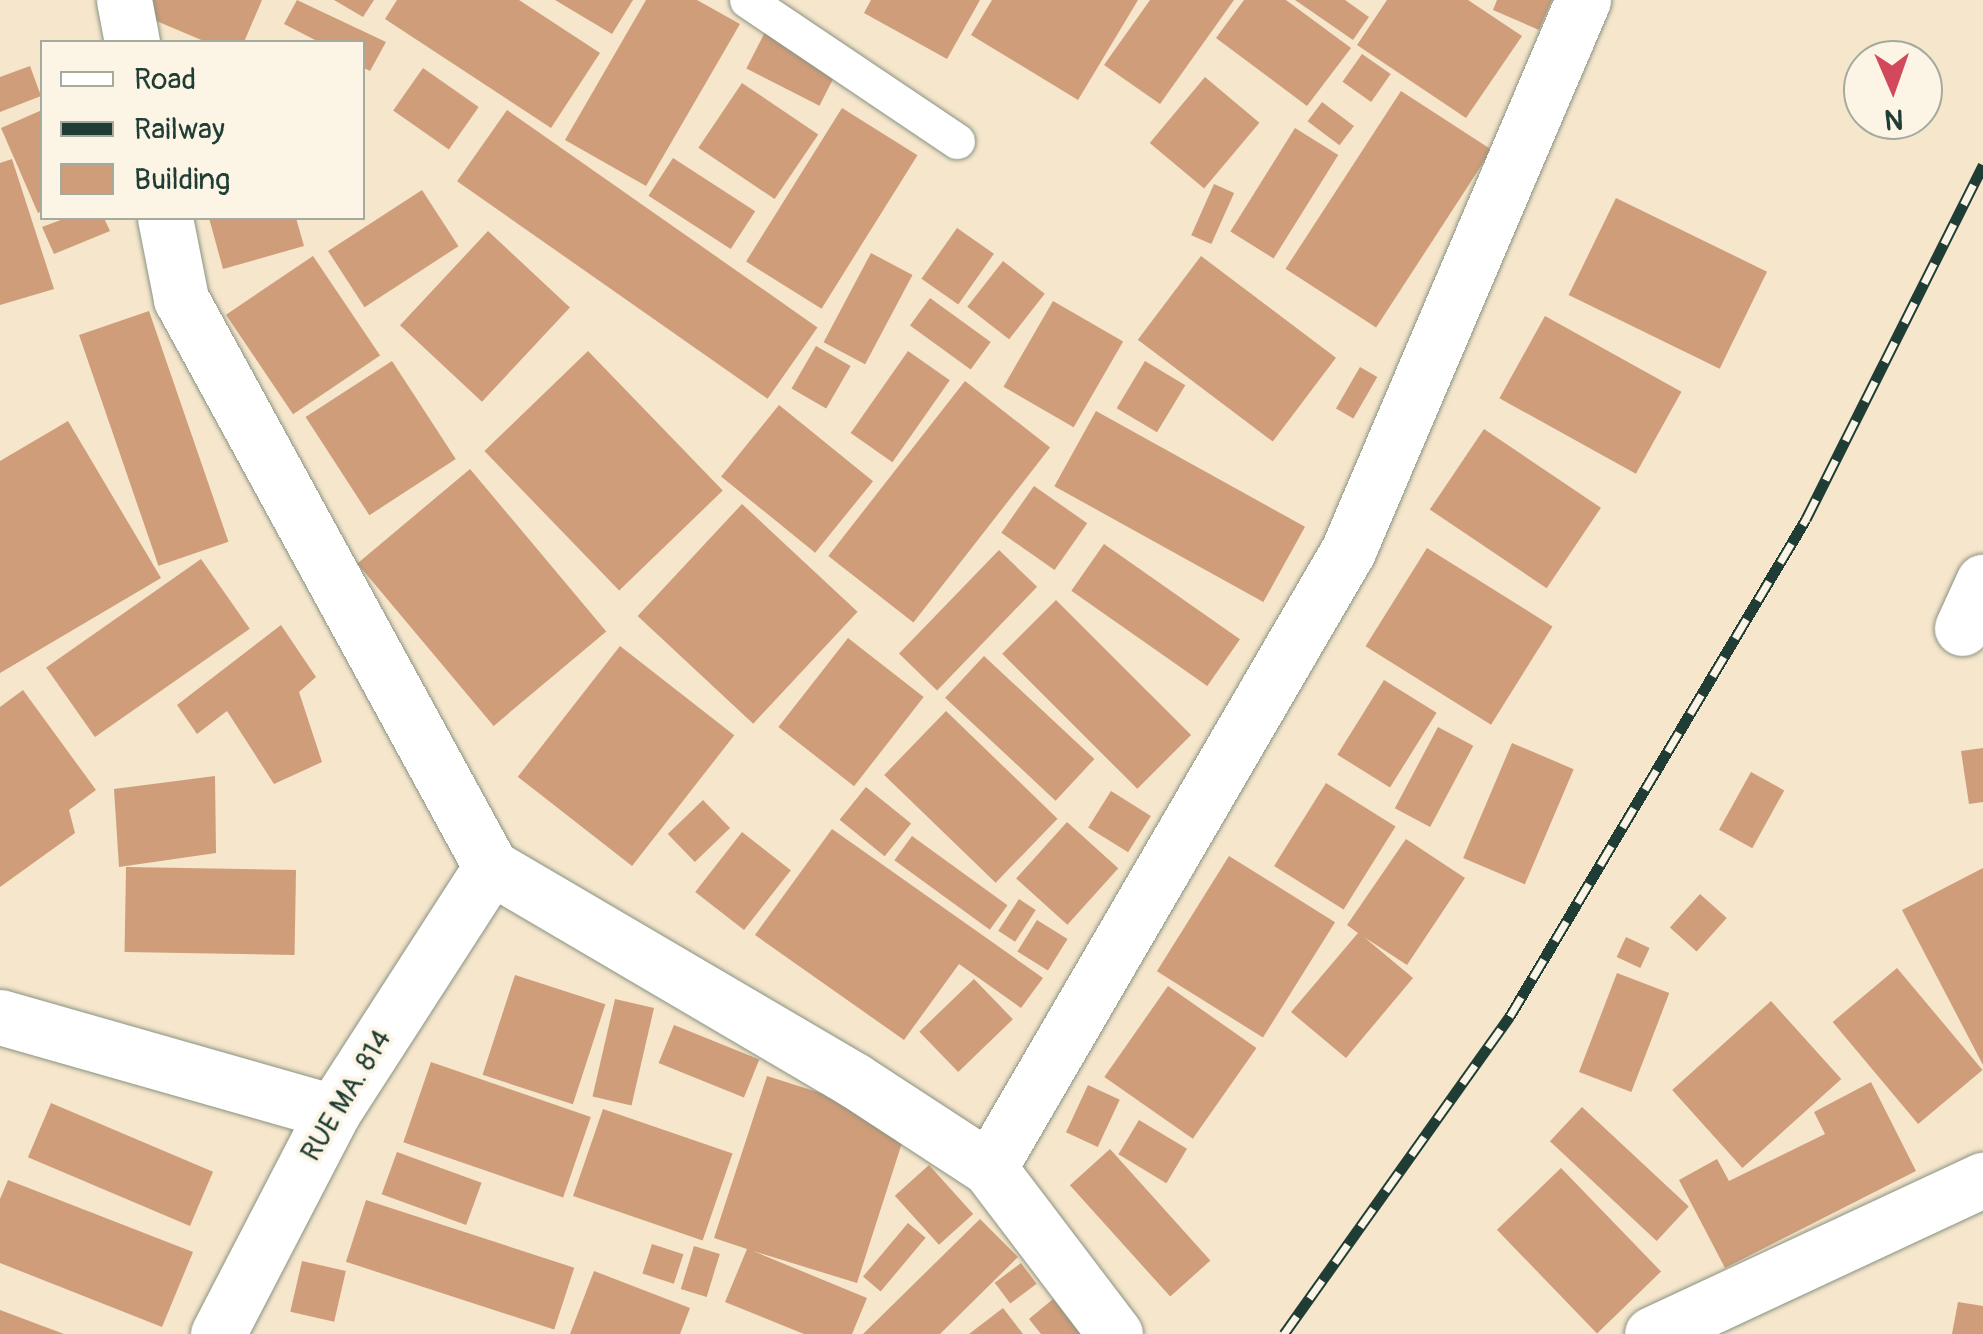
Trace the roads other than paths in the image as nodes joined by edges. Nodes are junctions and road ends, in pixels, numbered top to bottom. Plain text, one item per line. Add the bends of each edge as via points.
1 (124, 0) edge
2 (747, 0) edge
3 (1583, 0) edge
4 (132, 40) edge
5 (957, 141) dead end
6 (165, 220) edge
7 (491, 867) junction
8 (0, 1017) edge
9 (333, 1112) junction
10 (989, 1168) junction
11 (1983, 1180) edge
12 (218, 1334) edge
13 (1115, 1334) edge
14 (1652, 1334) edge

1 - 4 street
2 - 5 lane
3 - 10 street via 1348,551
6 - 7 street via 180,299
7 - 9 street, RUE MA. 814
7 - 10 street via 854,1080
8 - 9 street
9 - 12 street, RUE MA. 814
10 - 13 street
11 - 14 street

